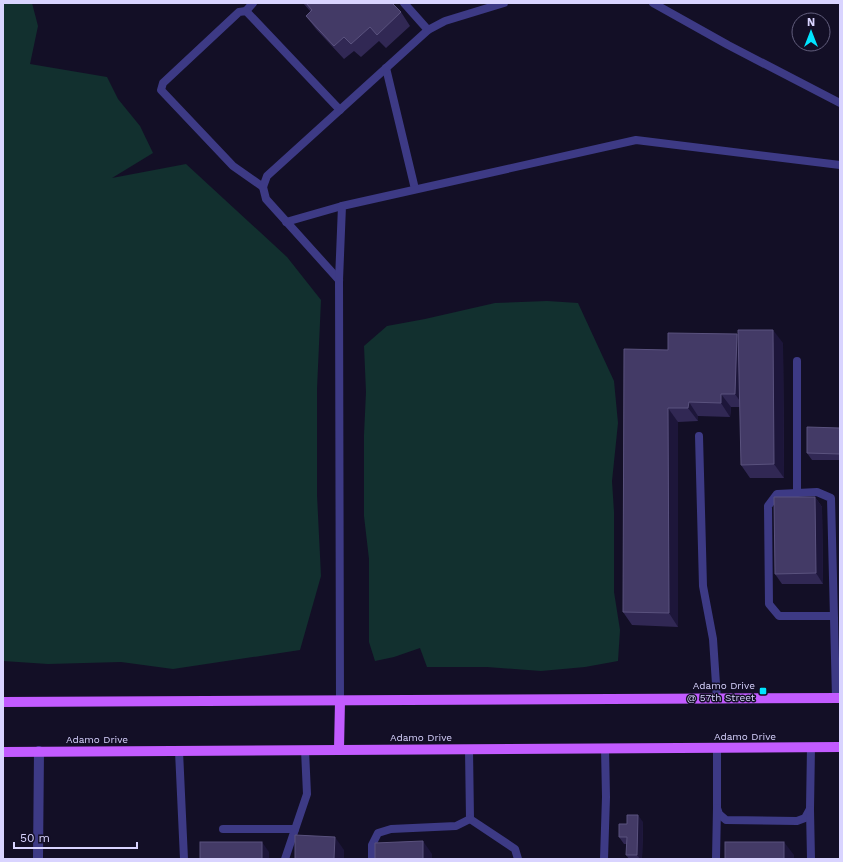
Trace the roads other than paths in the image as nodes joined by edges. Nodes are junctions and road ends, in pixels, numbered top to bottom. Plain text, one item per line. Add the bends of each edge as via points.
1 (253, 3) edge
2 (404, 3) edge
3 (504, 3) edge
4 (653, 3) edge
5 (246, 11) junction
6 (428, 30) junction
7 (386, 68) junction
8 (840, 103) edge
9 (340, 110) junction
10 (840, 165) edge
11 (263, 188) junction
12 (415, 189) junction
13 (342, 206) junction
14 (286, 222) junction
15 (339, 280) junction
16 (797, 361) dead end
17 (699, 436) dead end
18 (797, 493) junction
19 (834, 616) junction
20 (838, 698) edge
21 (716, 699) junction
22 (340, 701) junction
23 (3, 702) edge
24 (811, 747) junction
25 (840, 747) edge
26 (605, 748) junction
27 (716, 748) junction
28 (469, 749) junction
29 (305, 750) junction
30 (339, 750) junction
31 (39, 751) junction
32 (179, 751) junction
33 (3, 752) edge
34 (718, 808) junction
35 (810, 809) junction
36 (470, 819) junction
37 (223, 829) dead end
38 (295, 829) junction
39 (38, 859) edge
40 (184, 859) edge
41 (285, 859) edge
42 (372, 859) edge
43 (518, 859) edge
44 (604, 859) edge
45 (716, 859) edge
46 (811, 859) edge

1 - 5 lane
2 - 6 lane
3 - 6 lane via 445,21
4 - 8 lane
5 - 9 lane
5 - 11 lane via 239,12 163,82 161,90 234,166
6 - 7 lane
7 - 9 lane
7 - 12 lane
9 - 11 lane via 267,176
10 - 12 lane via 636,140
11 - 14 lane via 266,200
12 - 13 lane
13 - 14 lane
13 - 15 lane
14 - 15 lane
15 - 22 lane
16 - 18 lane
17 - 21 lane via 703,586 713,639
18 - 19 lane via 818,492 831,498
18 - 19 lane via 777,494 768,506 769,604 779,616
19 - 20 lane
20 - 21 main road
21 - 22 main road
22 - 23 main road
22 - 30 main road
24 - 25 main road, Adamo Drive
24 - 27 main road, Adamo Drive
24 - 35 lane
26 - 27 main road, Adamo Drive
26 - 28 main road, Adamo Drive
26 - 44 lane
27 - 34 lane
28 - 30 main road, Adamo Drive
28 - 36 lane
29 - 30 main road, Adamo Drive
29 - 32 main road, Adamo Drive
29 - 38 lane via 307,794
31 - 32 main road, Adamo Drive
31 - 33 main road, Adamo Drive
31 - 39 street
32 - 40 lane
34 - 35 lane via 719,814 726,820 797,821 805,818
34 - 45 lane
35 - 46 lane
36 - 42 lane via 456,826 391,829 378,834 372,845
36 - 43 lane via 515,849
37 - 38 lane
38 - 41 lane

